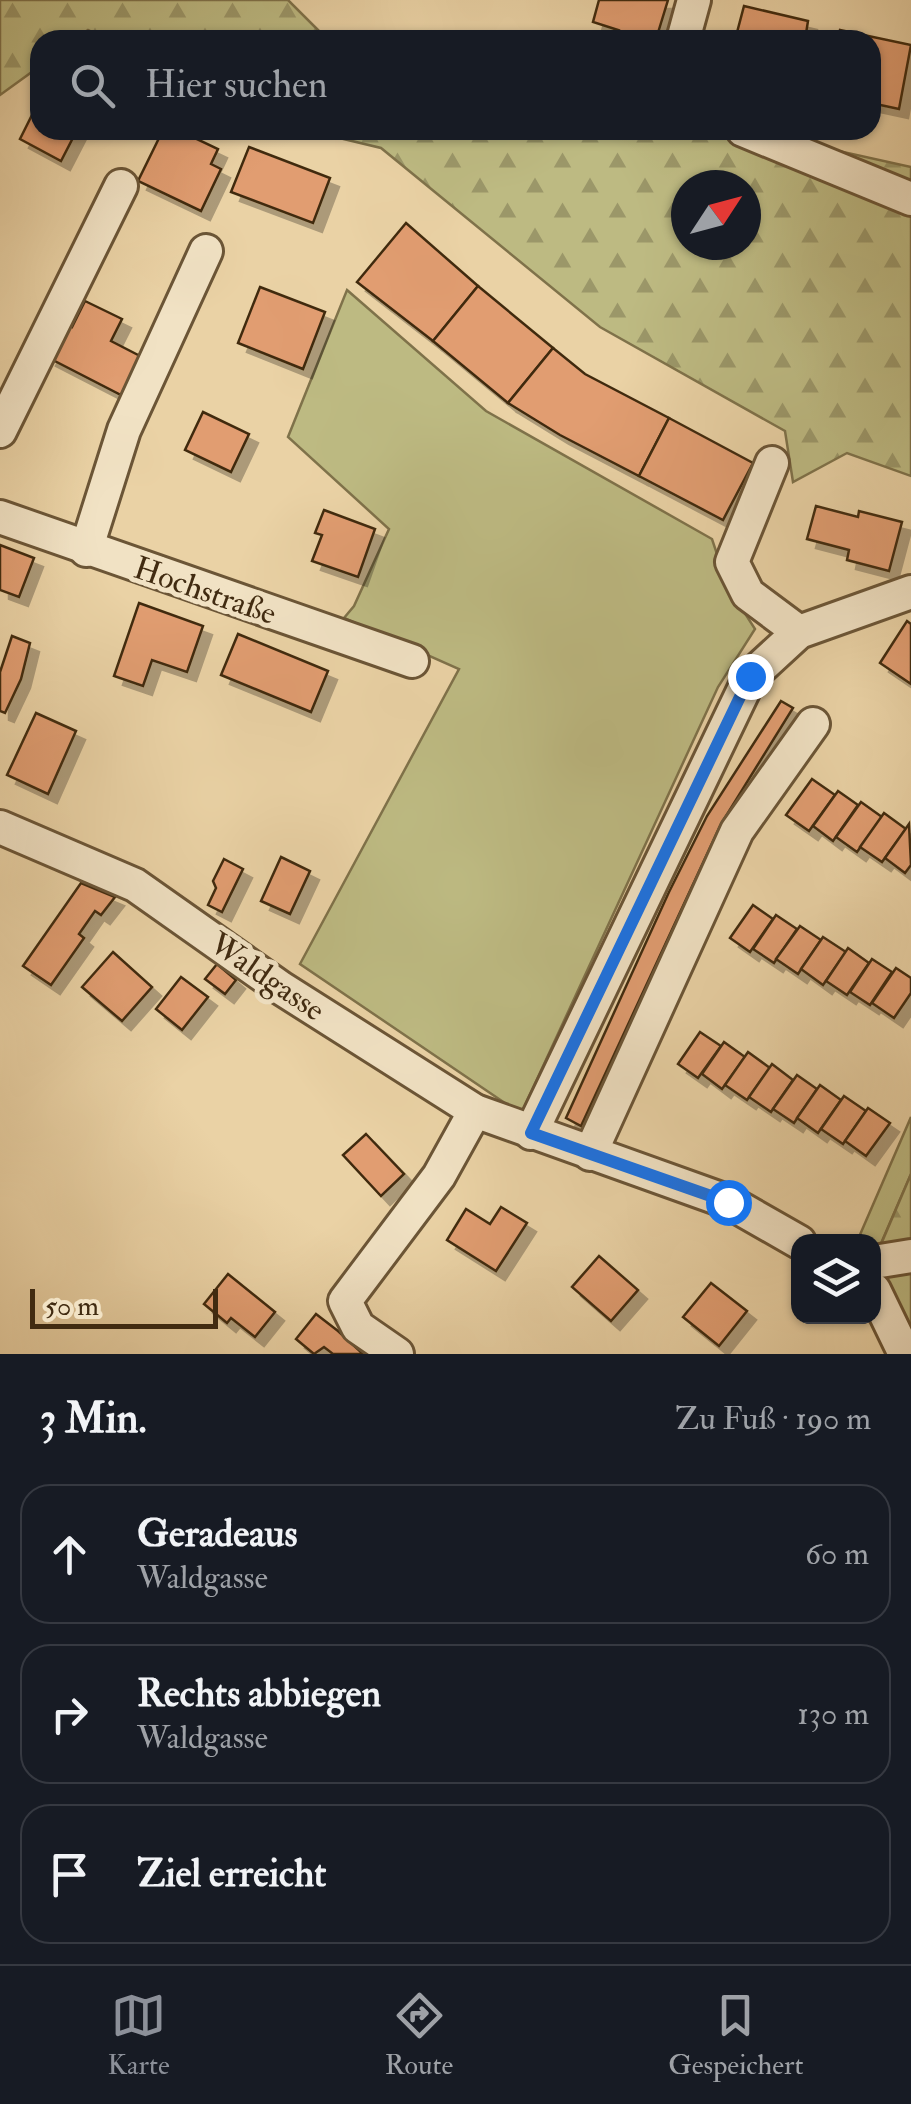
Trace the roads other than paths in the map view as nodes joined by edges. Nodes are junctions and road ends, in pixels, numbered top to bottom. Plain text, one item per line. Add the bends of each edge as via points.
1 (694, 0) edge
2 (686, 30) edge
3 (767, 140) edge
4 (121, 186) dead end
5 (911, 199) edge
6 (206, 251) dead end
7 (0, 430) edge
8 (772, 463) dead end
9 (0, 518) edge
10 (86, 550) junction
11 (911, 592) edge
12 (799, 632) junction
13 (412, 662) dead end
14 (813, 724) dead end
15 (0, 827) edge
16 (475, 1110) junction
17 (531, 1133) junction
18 (590, 1154) junction
19 (791, 1237) edge
20 (911, 1256) edge
21 (881, 1261) edge
22 (881, 1304) edge
23 (397, 1354) edge
24 (905, 1354) edge

1 - 2 street
3 - 5 street
4 - 7 street
6 - 10 street via 124,430
8 - 12 street via 732,562 748,594
9 - 10 street, Hochstraße
10 - 13 street, Hochstraße
11 - 12 street
12 - 17 street via 750,676
14 - 18 street via 737,831
15 - 16 street, Waldgasse via 135,885 280,988
16 - 17 street, Waldgasse
16 - 23 street via 439,1176 345,1301 358,1327
17 - 18 street, Waldgasse
18 - 19 street, Waldgasse via 728,1202
20 - 21 street
22 - 24 street

